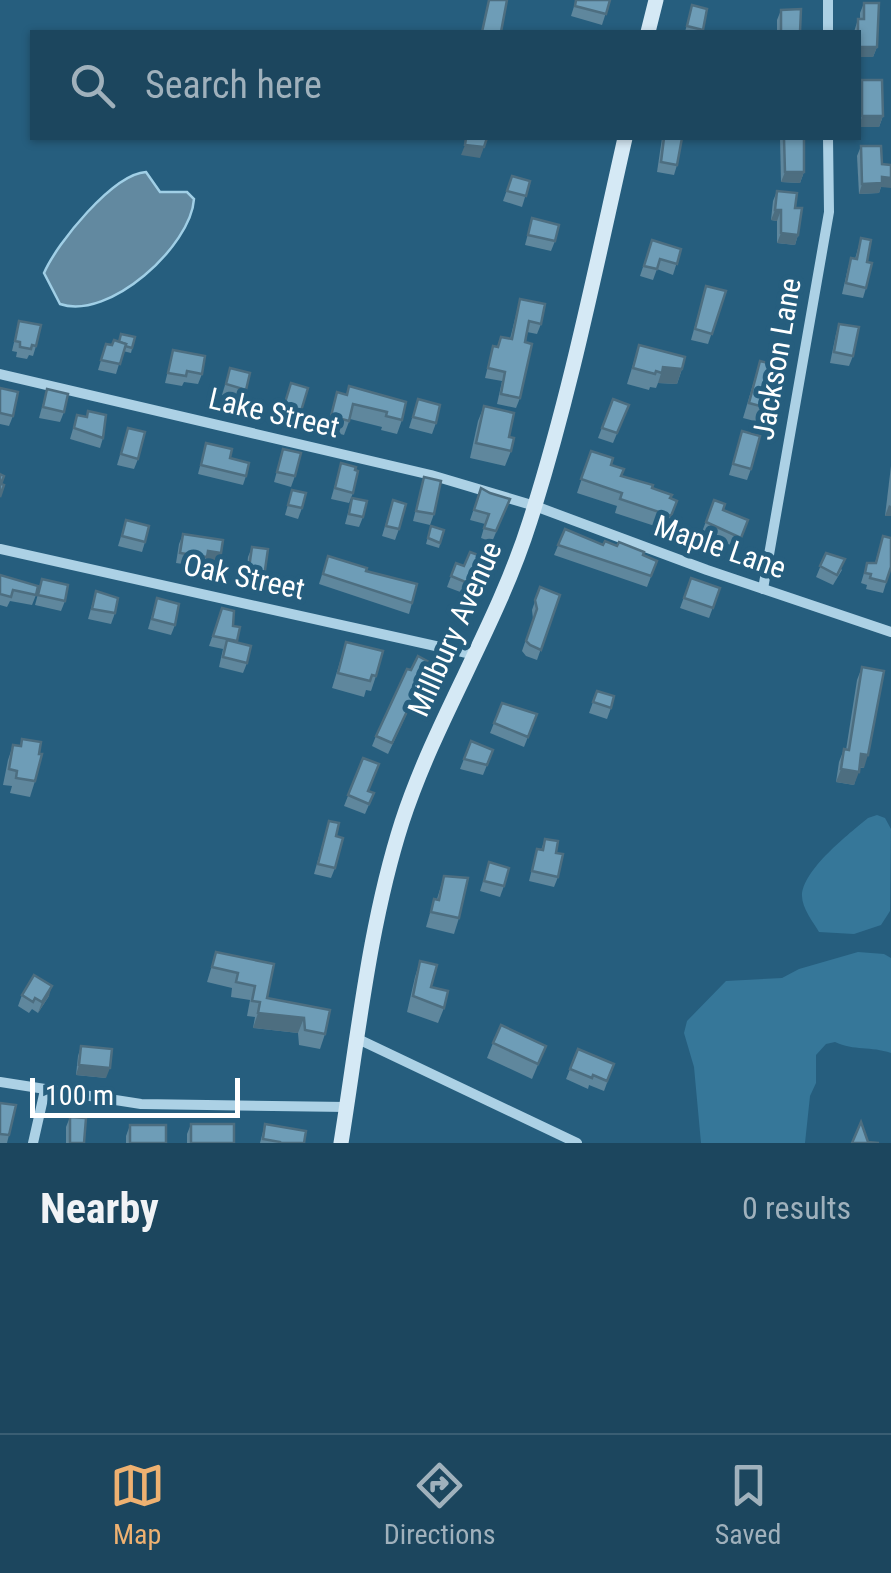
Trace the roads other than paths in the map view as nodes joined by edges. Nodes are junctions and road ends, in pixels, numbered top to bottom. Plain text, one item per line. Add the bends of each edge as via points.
1 (656, 0) edge
2 (828, 0) edge
3 (648, 30) edge
4 (828, 30) edge
5 (625, 140) edge
6 (828, 140) edge
7 (0, 374) edge
8 (535, 506) junction
9 (0, 550) edge
10 (762, 589) junction
11 (891, 632) edge
12 (476, 655) junction
13 (358, 1040) junction
14 (0, 1082) edge
15 (45, 1090) junction
16 (347, 1107) junction
17 (33, 1143) edge
18 (341, 1143) edge
19 (578, 1143) edge

1 - 3 main road
2 - 4 street
5 - 8 main road, Millbury Avenue
6 - 10 street, Jackson Lane via 828,212
7 - 8 street, Lake Street via 431,474
8 - 10 street, Maple Lane
8 - 12 main road, Millbury Avenue
9 - 12 street, Oak Street
10 - 11 street, Maple Lane
12 - 13 main road, Millbury Avenue via 403,820
13 - 16 main road, Millbury Avenue
13 - 19 street
14 - 15 street
15 - 16 street via 141,1104
15 - 17 street
16 - 18 main road, Millbury Avenue

